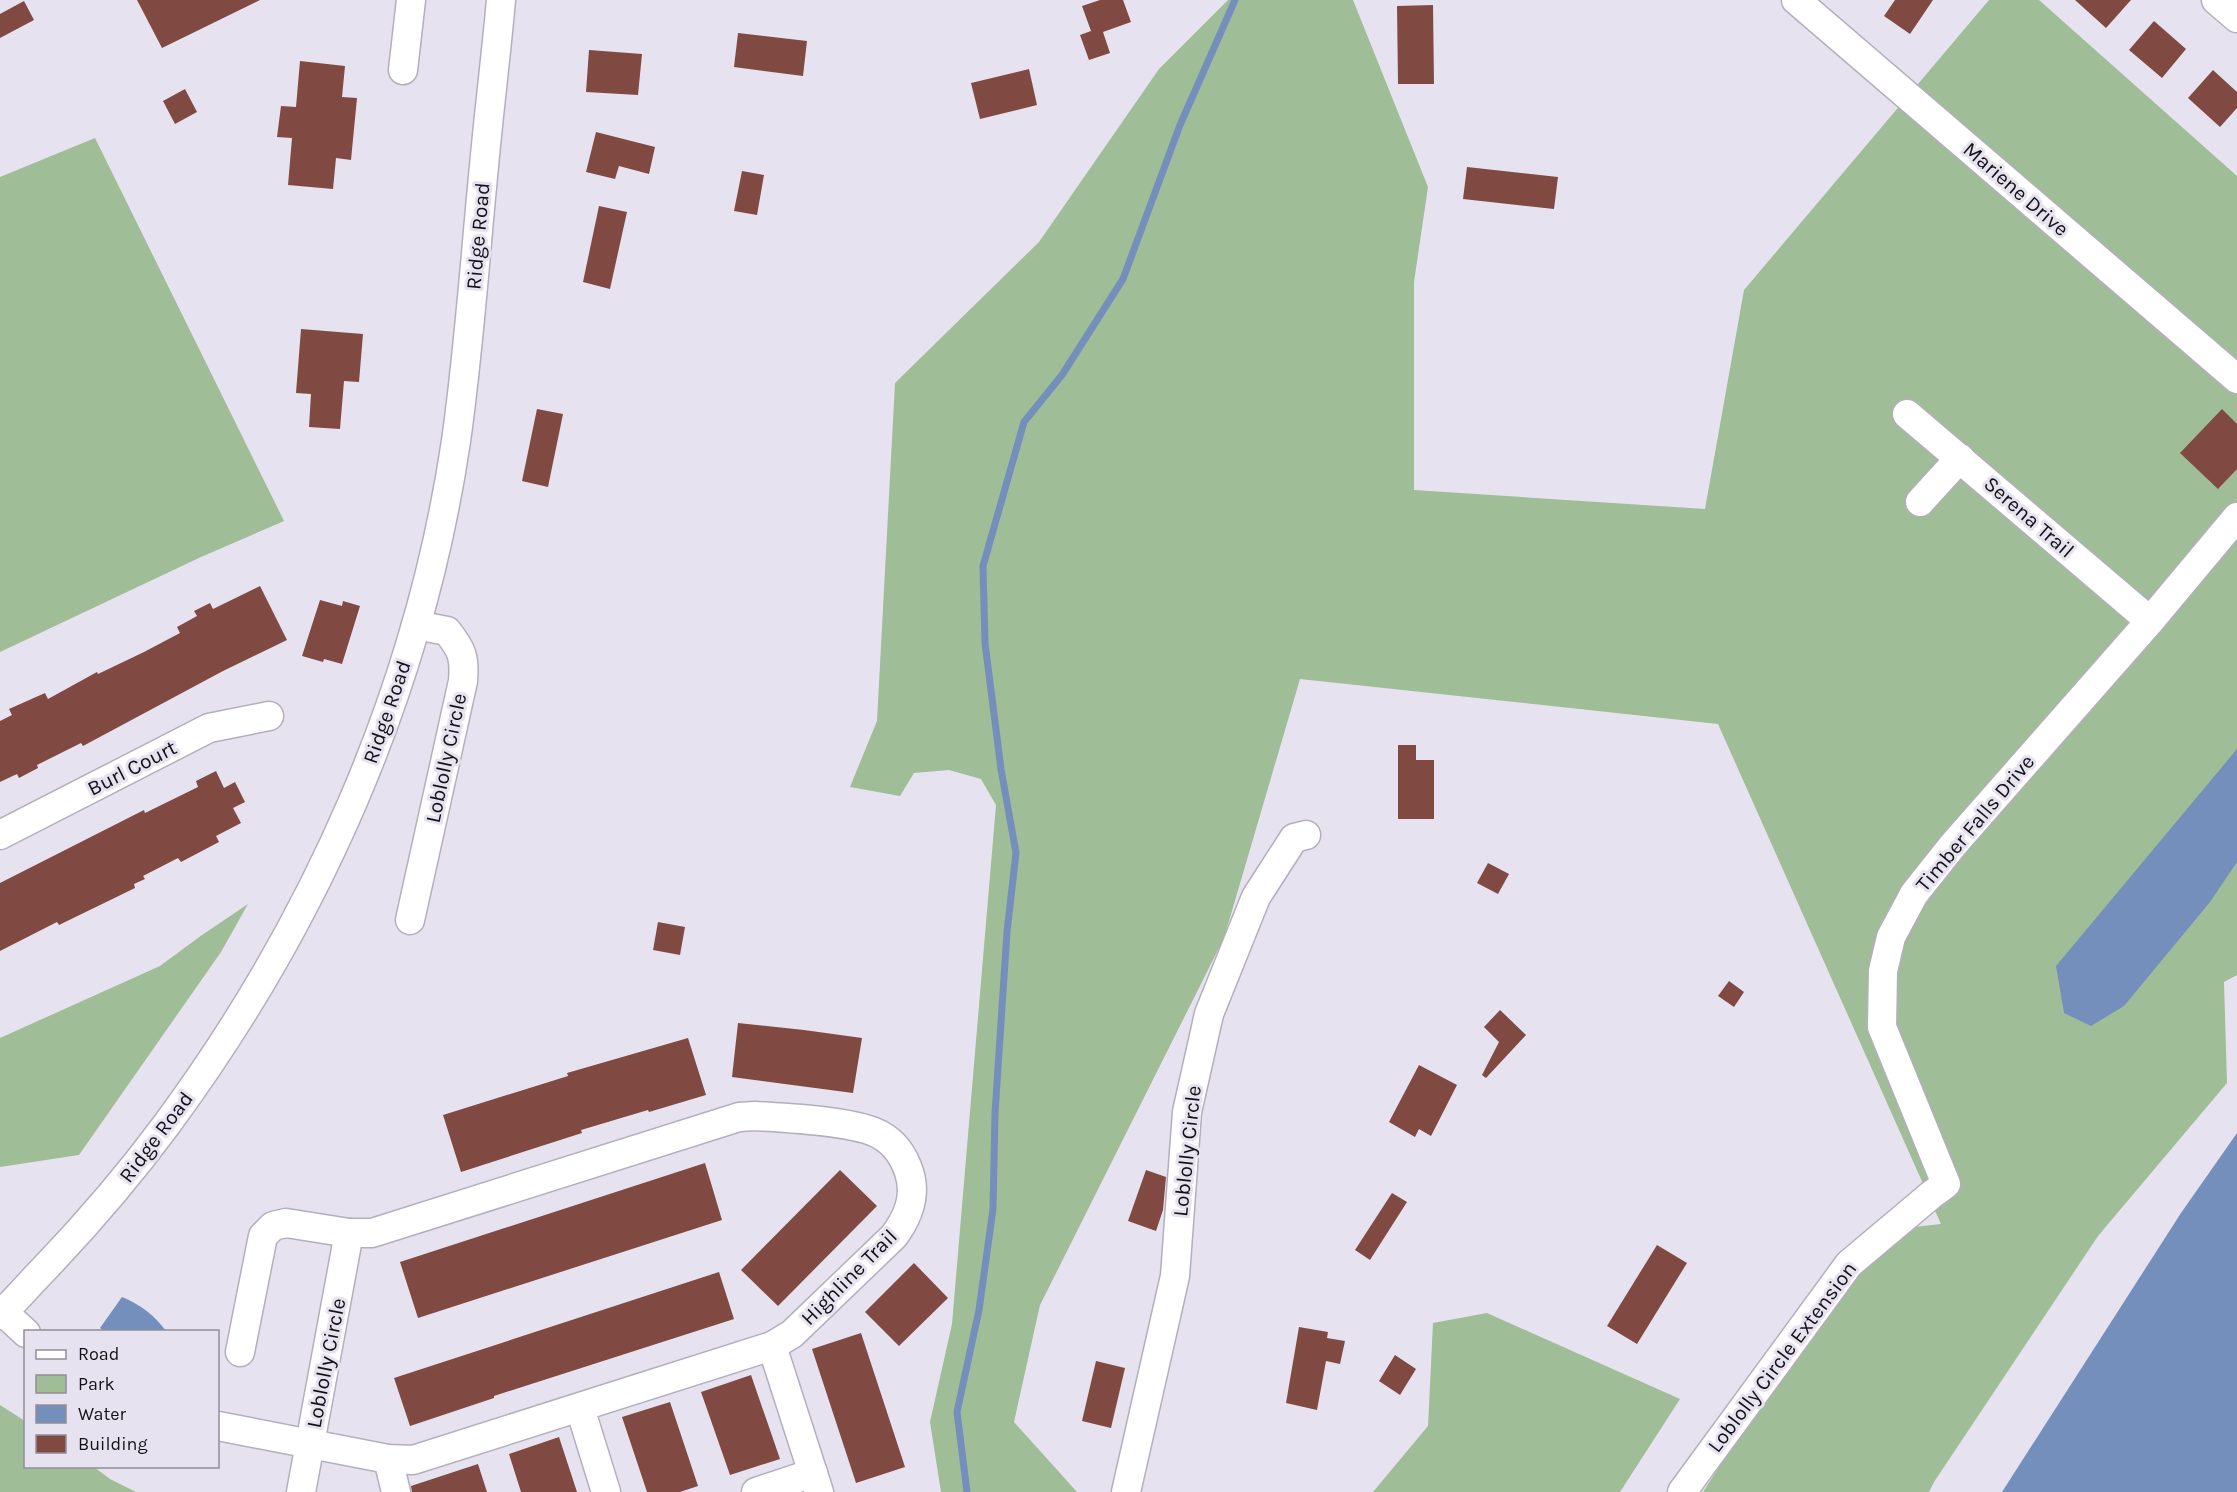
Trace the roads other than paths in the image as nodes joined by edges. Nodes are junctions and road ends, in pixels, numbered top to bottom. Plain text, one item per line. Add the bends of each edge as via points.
1 (411, 0) edge
2 (501, 0) edge
3 (1796, 0) edge
4 (2217, 0) edge
5 (2237, 18) edge
6 (403, 70) dead end
7 (2237, 379) edge
8 (1907, 414) dead end
9 (1960, 458) junction
10 (1920, 502) dead end
11 (2237, 517) edge
12 (2150, 621) junction
13 (416, 625) junction
14 (269, 716) dead end
15 (0, 835) edge
16 (1306, 835) dead end
17 (410, 920) dead end
18 (1946, 1184) joint
19 (349, 1233) junction
20 (1, 1312) edge
21 (24, 1331) edge
22 (772, 1346) junction
23 (240, 1352) dead end
24 (580, 1408) junction
25 (219, 1426) edge
26 (310, 1443) junction
27 (388, 1459) junction
28 (816, 1483) edge
29 (301, 1492) edge
30 (396, 1492) edge
31 (606, 1492) edge
32 (756, 1492) edge
33 (1126, 1492) edge
34 (1682, 1492) edge

1 - 6 street
2 - 13 street, Ridge Road via 456,443
3 - 7 street, Mariene Drive
4 - 5 street
8 - 9 street, Serena Trail
9 - 10 street
9 - 12 street, Serena Trail
11 - 12 street, Timber Falls Drive
12 - 18 street, Timber Falls Drive via 1953,845 1914,894 1891,937 1883,971 1882,1027
13 - 17 street, Loblolly Circle via 447,631 462,652 464,662
13 - 20 street, Ridge Road via 356,797 271,968 209,1067 145,1154 104,1204
14 - 15 street, Burl Court via 209,728
16 - 33 street, Loblolly Circle via 1293,837 1256,897 1209,1014 1187,1112 1175,1276
18 - 34 street, Loblolly Circle Extension via 1849,1264
19 - 22 street, Highline Trail via 372,1233 739,1117 859,1127 881,1135 905,1160 912,1180 912,1199 904,1223 792,1334
19 - 23 street, Highline Trail via 286,1223 273,1226 263,1236
19 - 26 street, Loblolly Circle
20 - 21 street
22 - 24 street, Highline Trail
22 - 28 street
24 - 27 street, Highline Trail via 413,1460
24 - 31 street
25 - 26 street, Highline Trail
26 - 27 street, Highline Trail
26 - 29 street, Loblolly Circle
27 - 30 street
28 - 32 street

